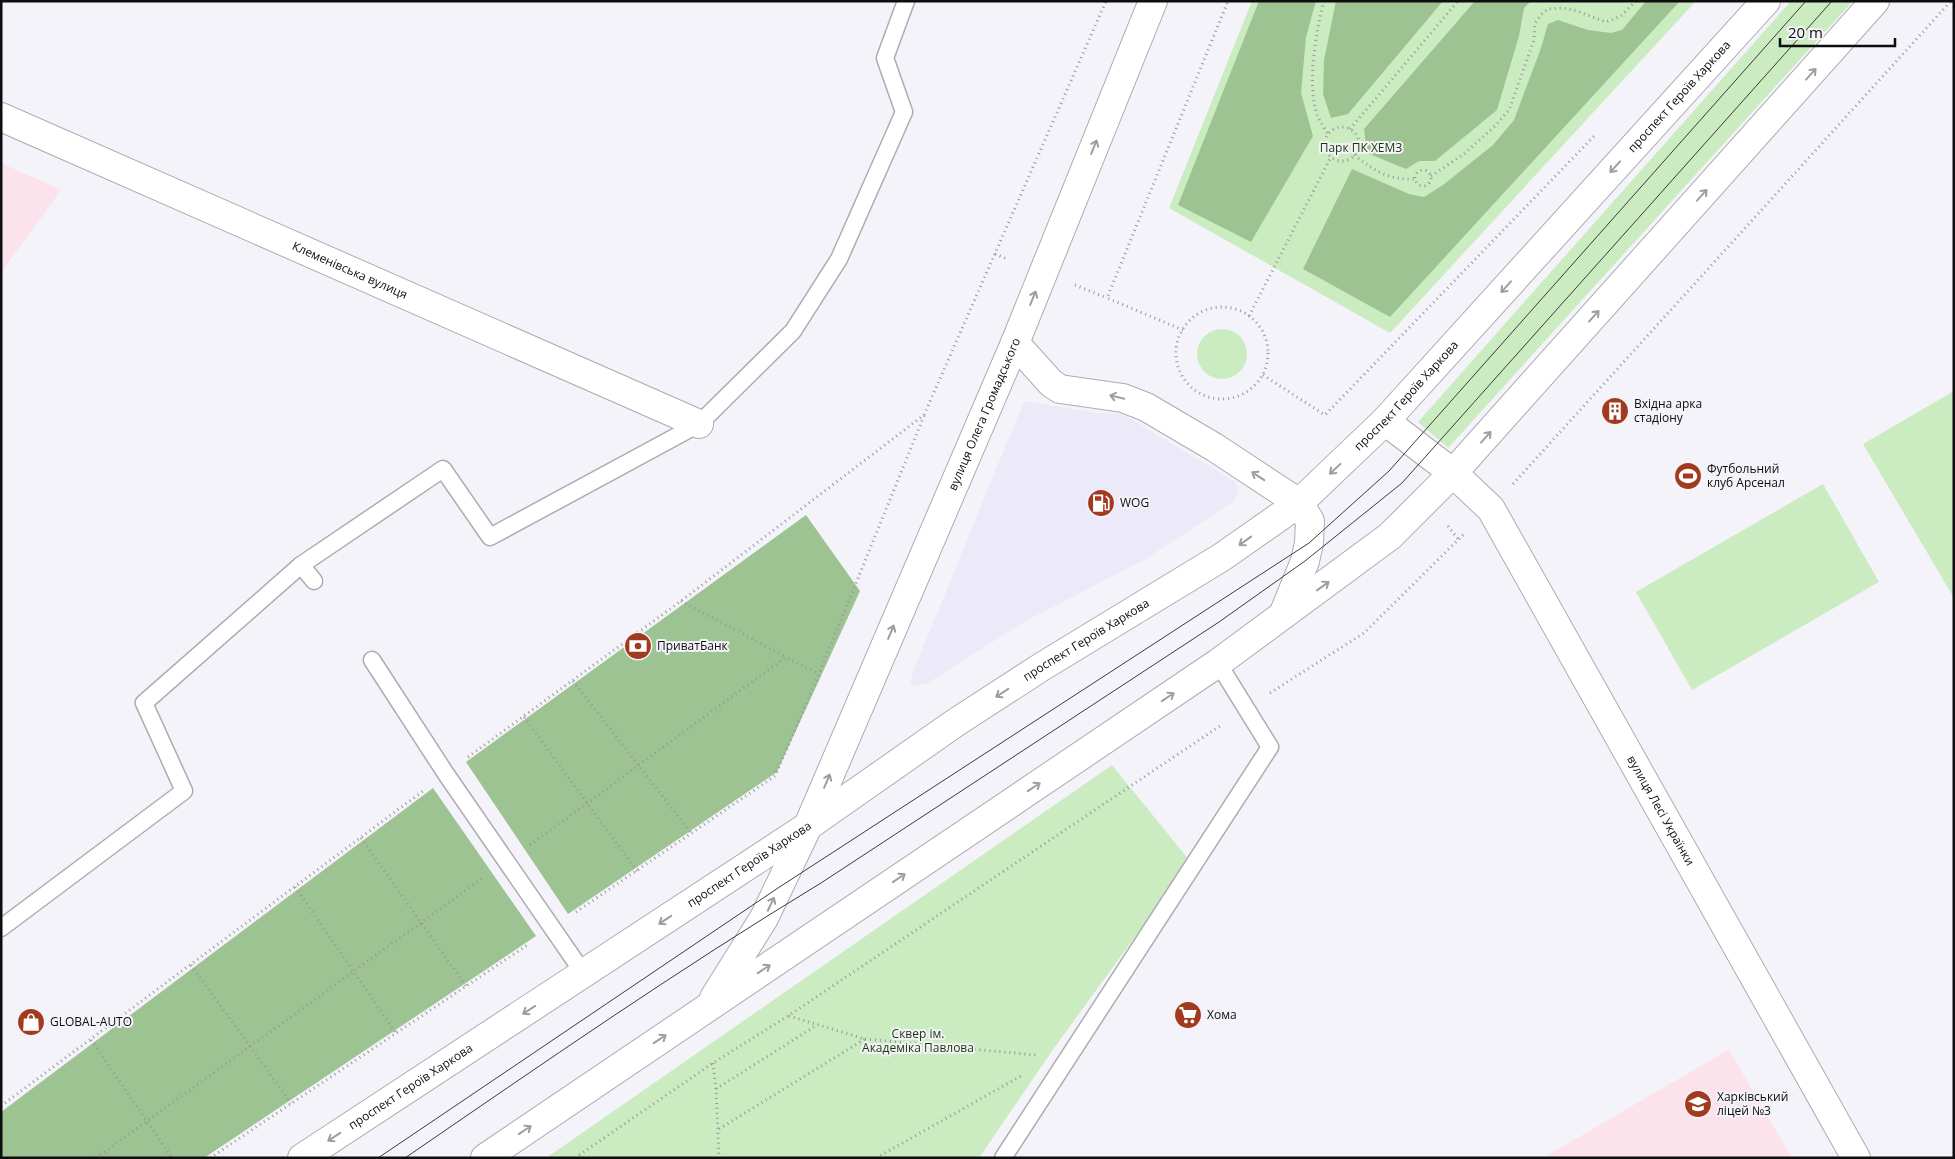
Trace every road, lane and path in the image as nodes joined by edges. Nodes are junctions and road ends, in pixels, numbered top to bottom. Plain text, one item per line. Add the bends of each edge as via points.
1 (906, 1) edge
2 (1106, 1) edge
3 (1153, 1) edge
4 (1228, 1) edge
5 (1324, 1) edge
6 (1458, 1) edge
7 (1636, 1) edge
8 (1766, 1) edge
9 (1876, 1) edge
10 (1951, 1) edge
11 (1, 117) edge
12 (1350, 129) junction
13 (1601, 129) dead end
14 (1328, 134) junction
15 (1354, 155) junction
16 (1331, 157) junction
17 (1430, 176) junction
18 (1415, 179) junction
19 (996, 254) junction
20 (1008, 259) dead end
21 (1069, 283) dead end
22 (1107, 298) junction
23 (1249, 316) junction
24 (1183, 330) junction
25 (1015, 343) junction
26 (1263, 375) junction
27 (924, 414) junction
28 (1325, 415) junction
29 (1330, 419) dead end
30 (1384, 421) junction
31 (699, 424) junction
32 (1453, 473) junction
33 (1299, 503) junction
34 (1491, 508) junction
35 (301, 565) junction
36 (314, 581) dead end
37 (681, 602) junction
38 (1283, 615) junction
39 (786, 657) junction
40 (372, 660) dead end
41 (1218, 663) junction
42 (819, 674) junction
43 (573, 681) junction
44 (1247, 708) junction
45 (524, 717) junction
46 (639, 764) junction
47 (446, 774) junction
48 (587, 802) junction
49 (808, 826) junction
50 (691, 833) junction
51 (361, 838) junction
52 (506, 862) junction
53 (637, 871) junction
54 (295, 887) junction
55 (421, 923) junction
56 (1, 928) edge
57 (552, 929) junction
58 (190, 965) junction
59 (353, 973) junction
60 (584, 974) junction
61 (466, 986) junction
62 (709, 1006) junction
63 (788, 1016) junction
64 (818, 1024) junction
65 (396, 1033) junction
66 (865, 1039) junction
67 (91, 1040) junction
68 (250, 1046) junction
69 (1037, 1055) dead end
70 (713, 1063) junction
71 (1022, 1076) dead end
72 (716, 1089) junction
73 (291, 1103) junction
74 (1, 1106) edge
75 (147, 1121) junction
76 (718, 1129) junction
77 (96, 1158) edge
78 (172, 1158) edge
79 (210, 1158) edge
80 (302, 1158) edge
81 (485, 1158) edge
82 (575, 1158) edge
83 (719, 1158) edge
84 (876, 1158) edge
85 (1003, 1158) edge
86 (1856, 1158) edge

1 - 31 lane via 885,58 904,112 839,259 793,331
2 - 19 path
25 -> 3 main road, вулиця Олега Громадського
4 - 22 path
5 - 14 path via 1315,48 1313,81 1318,117
6 - 12 path
7 - 17 path via 1621,16 1606,22 1562,8 1548,9 1542,14 1535,23 1534,40 1509,110 1464,154
8 -> 30 main road, проспект Героїв Харкова
32 -> 9 main road
10 - 34 path
11 - 31 main road, Клеменівська вулиця
12 - 14 path via 1335,128
12 - 15 path via 1359,141
13 - 28 path
14 - 16 path via 1325,148
15 - 16 path via 1340,161
15 - 18 path via 1384,176
16 - 23 path
17 - 18 path via 1421,170
17 - 18 path via 1424,185 1416,183
19 - 20 path
19 - 27 path
21 - 22 path
22 - 24 path
23 - 24 path via 1235,309 1205,310
23 - 26 path via 1265,336 1269,349
24 - 26 path via 1177,358 1188,384 1200,394 1214,399 1242,395
33 -> 25 main road via 1146,407 1123,398 1060,389
49 -> 25 main road, вулиця Олега Громадського
26 - 28 path
27 - 37 path
27 - 42 path
28 - 29 path
30 - 32 main road, вулиця Лесі Українки
30 -> 33 main road, проспект Героїв Харкова
31 - 35 lane via 490,537 443,469
32 - 34 main road, вулиця Лесі Українки
38 -> 32 main road via 1390,536
33 - 38 main road via 1310,520 1309,544
33 -> 49 main road, проспект Героїв Харкова via 1222,557 955,723
34 - 44 path via 1364,633
34 - 86 main road, вулиця Лесі Українки
35 - 36 lane
35 - 56 lane via 144,703 184,791
37 - 39 path
37 - 43 path
38 - 41 main road
39 - 42 path
39 - 46 path
40 - 47 lane
41 - 44 lane
62 -> 41 main road
42 - 50 path via 775,776
43 - 45 path
43 - 46 path
44 - 63 path
44 - 85 lane via 1270,747
45 - 47 path
45 - 48 path
46 - 48 path
46 - 50 path
47 - 51 path
47 - 52 lane
48 - 52 path
48 - 53 path
49 -> 60 main road, проспект Героїв Харкова
62 -> 49 main road, вулиця Олега Громадського via 764,918
50 - 53 path
51 - 54 path
51 - 55 path
52 - 55 path
52 - 57 lane
53 - 57 path
54 - 58 path
54 - 59 path
55 - 59 path
55 - 61 path
57 - 60 lane
57 - 61 path
58 - 67 path
58 - 68 path
59 - 65 path
59 - 68 path
60 -> 80 main road, проспект Героїв Харкова
61 - 65 path
81 -> 62 main road
63 - 64 path
63 - 70 path
64 - 66 path
64 - 72 path
65 - 73 path
66 - 69 path
66 - 76 path
67 - 74 path
67 - 75 path
68 - 73 path
68 - 75 path
70 - 72 path
70 - 82 path
71 - 84 path
72 - 76 path
73 - 79 path
75 - 77 path
75 - 78 path
76 - 83 path

